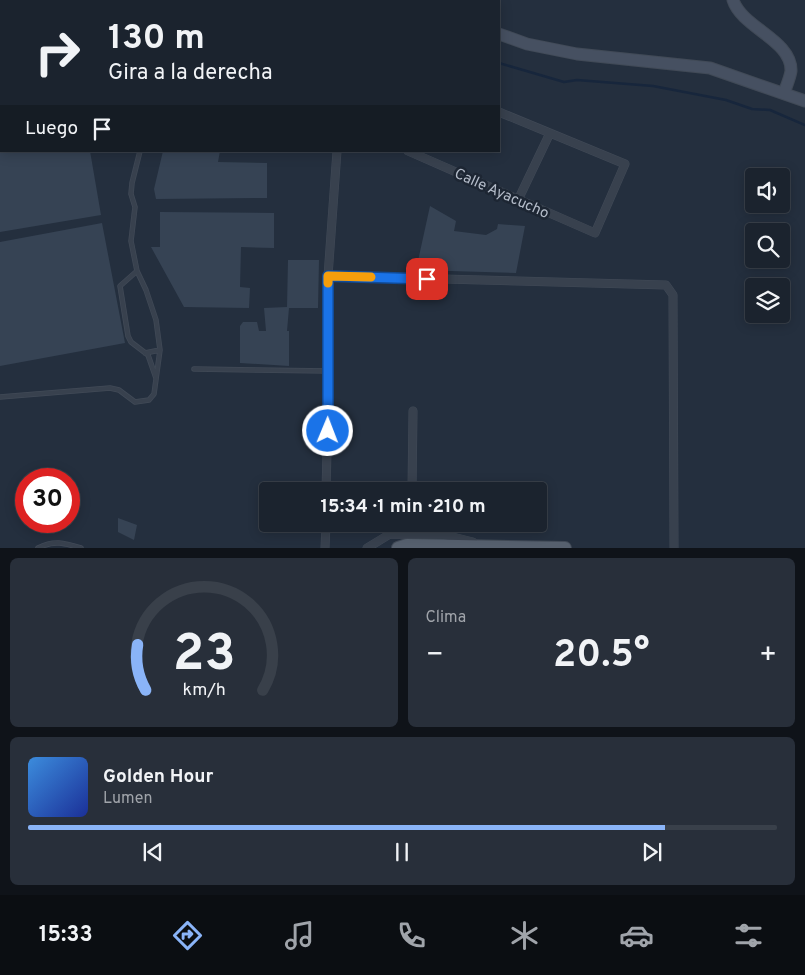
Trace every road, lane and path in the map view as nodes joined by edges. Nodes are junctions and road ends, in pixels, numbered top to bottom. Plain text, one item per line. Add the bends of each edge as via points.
1 (733, 0) edge
2 (500, 34) edge
3 (784, 93) junction
4 (805, 101) edge
5 (500, 112) edge
6 (550, 133) junction
7 (140, 152) edge
8 (337, 152) edge
9 (410, 152) edge
10 (518, 200) junction
11 (137, 271) junction
12 (328, 276) junction
13 (160, 350) junction
14 (145, 353) junction
15 (194, 369) dead end
16 (329, 371) junction
17 (156, 378) junction
18 (0, 397) edge
19 (413, 411) dead end
20 (326, 482) edge
21 (412, 482) edge
22 (326, 532) edge
23 (411, 534) joint
24 (327, 546) edge
25 (490, 546) edge
26 (38, 548) edge
27 (81, 548) edge
28 (367, 548) edge
29 (398, 548) edge
30 (565, 548) edge
31 (674, 548) edge

1 - 3 main road via 743,16 782,48 791,70
2 - 3 main road via 527,44 577,54 710,68
3 - 4 main road
5 - 6 street
6 - 10 street
6 - 10 street, Calle Ayacucho via 625,164 596,233
7 - 11 lane via 131,194 135,207 131,241
8 - 12 street
9 - 10 street, Calle Ayacucho
11 - 13 lane via 156,320
11 - 14 lane via 120,286 129,340
12 - 16 street
12 - 31 street via 666,285 673,295
13 - 14 lane
13 - 17 lane
14 - 17 lane
15 - 16 lane
16 - 20 street
17 - 18 lane via 152,398 135,402 110,388
19 - 21 street
22 - 24 street
23 - 25 street via 445,535
23 - 28 street via 390,534
25 - 29 main road via 407,545
25 - 30 main road
26 - 27 lane via 59,542

